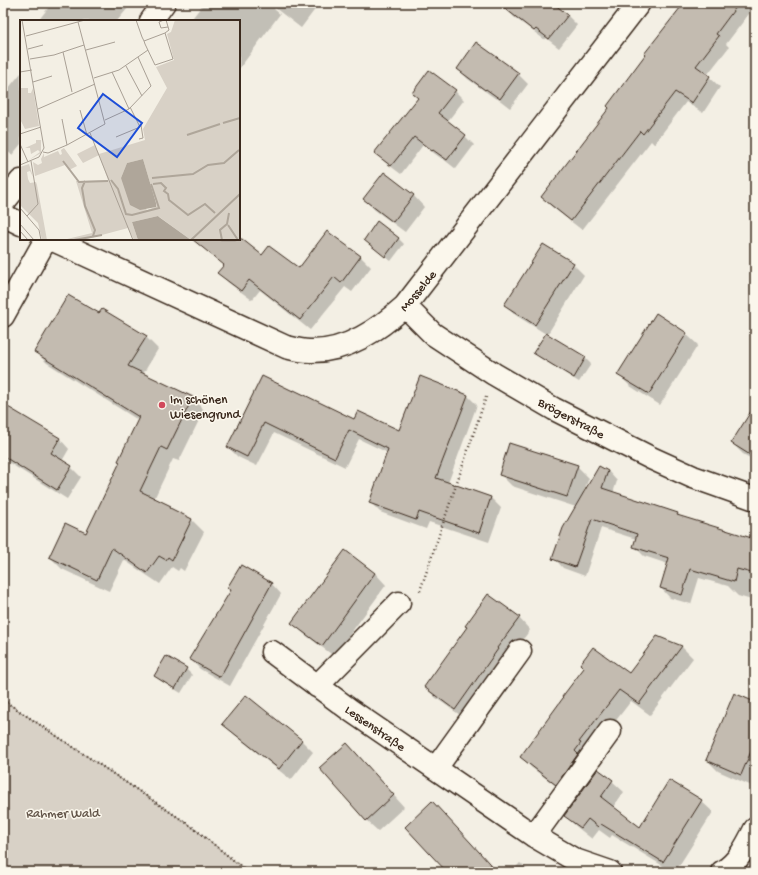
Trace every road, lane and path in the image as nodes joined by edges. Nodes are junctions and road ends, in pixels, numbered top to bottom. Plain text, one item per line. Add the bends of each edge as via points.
1 (164, 3) edge
2 (639, 3) edge
3 (152, 20) edge
4 (20, 183) edge
5 (3, 203) edge
6 (3, 215) edge
7 (20, 224) edge
8 (45, 240) edge
9 (53, 240) edge
10 (406, 306) junction
11 (3, 316) edge
12 (494, 374) junction
13 (755, 499) edge
14 (399, 603) joint
15 (520, 651) dead end
16 (272, 652) dead end
17 (317, 686) junction
18 (3, 700) edge
19 (610, 731) dead end
20 (436, 768) junction
21 (755, 829) edge
22 (534, 836) junction
23 (726, 871) edge
24 (248, 872) edge
25 (610, 872) edge

1 - 3 street
2 - 10 street, Mosselde
4 - 5 street
6 - 7 street
8 - 11 street
9 - 10 street, Mosselde via 286,347 309,352 346,345 384,324
10 - 12 street, Brögerstraße via 433,334
12 - 13 street, Brögerstraße via 554,409 651,458
12 - 14 path via 418,599 411,606
14 - 17 street
15 - 20 street
16 - 17 street, Lessenstraße
17 - 20 street, Lessenstraße
18 - 24 path via 191,826
19 - 22 street
20 - 22 street, Lessenstraße
21 - 23 street via 745,848
22 - 25 street, Lessenstraße via 575,860

